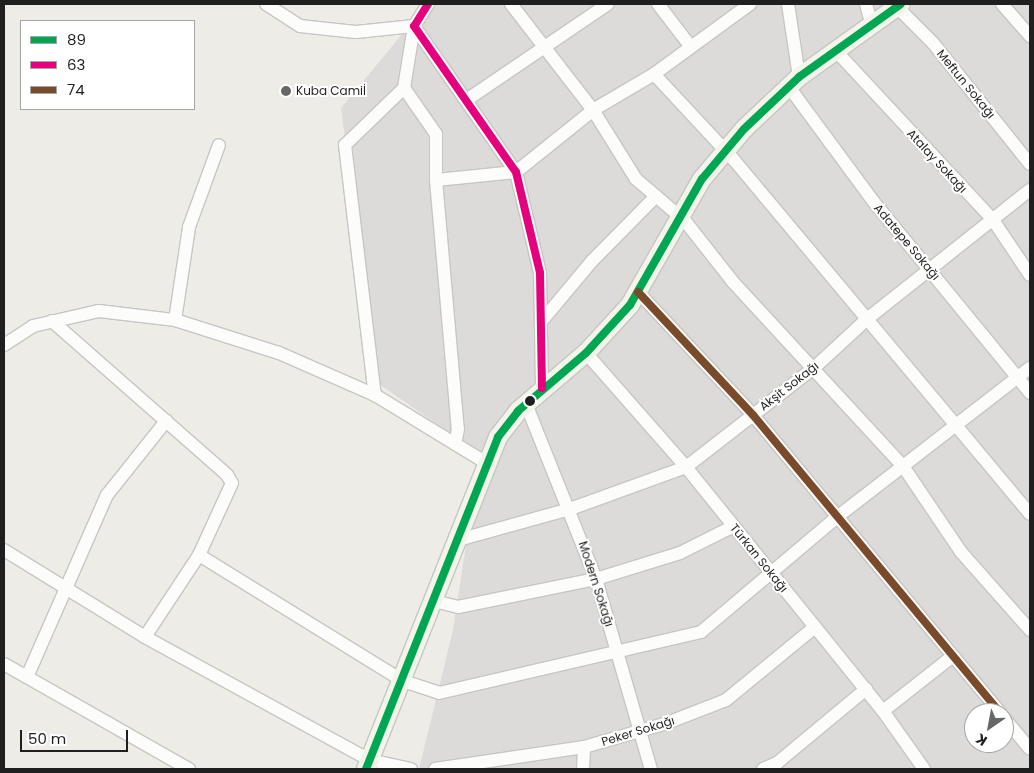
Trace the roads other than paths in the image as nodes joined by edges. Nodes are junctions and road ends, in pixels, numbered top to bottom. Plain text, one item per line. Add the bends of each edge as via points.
1 (266, 4) edge
2 (428, 4) edge
3 (511, 4) edge
4 (608, 4) edge
5 (658, 4) edge
6 (750, 4) edge
7 (788, 4) edge
8 (866, 4) edge
9 (1002, 4) edge
10 (899, 5) edge
11 (414, 26) junction
12 (872, 26) junction
13 (1030, 36) edge
14 (546, 47) junction
15 (691, 47) junction
16 (837, 52) junction
17 (654, 74) junction
18 (794, 82) junction
19 (404, 88) junction
20 (468, 99) junction
21 (593, 110) junction
22 (218, 145) dead end
23 (725, 151) junction
24 (1030, 164) edge
25 (516, 172) junction
26 (436, 180) junction
27 (1030, 190) edge
28 (656, 196) junction
29 (681, 217) junction
30 (993, 220) junction
31 (931, 270) junction
32 (1030, 275) edge
33 (638, 292) junction
34 (867, 319) junction
35 (175, 320) junction
36 (52, 321) junction
37 (541, 322) junction
38 (4, 345) edge
39 (586, 353) junction
40 (815, 367) junction
41 (1030, 368) edge
42 (1016, 378) junction
43 (542, 388) junction
44 (1030, 393) edge
45 (375, 395) junction
46 (526, 404) junction
47 (753, 414) junction
48 (166, 421) junction
49 (956, 425) junction
50 (454, 444) junction
51 (488, 464) junction
52 (903, 466) junction
53 (686, 467) junction
54 (570, 509) junction
55 (1030, 514) edge
56 (837, 517) junction
57 (734, 526) junction
58 (458, 540) junction
59 (4, 550) edge
60 (199, 555) junction
61 (771, 572) junction
62 (596, 580) junction
63 (64, 587) junction
64 (434, 601) junction
65 (816, 627) junction
66 (1030, 630) edge
67 (145, 636) junction
68 (618, 652) junction
69 (952, 656) junction
70 (5, 666) edge
71 (27, 677) junction
72 (403, 681) junction
73 (866, 690) junction
74 (992, 703) edge
75 (883, 711) junction
76 (1014, 730) edge
77 (641, 731) junction
78 (584, 747) junction
79 (1030, 749) edge
80 (368, 765) edge
81 (500, 766) edge
82 (395, 768) edge
83 (189, 769) edge
84 (411, 769) edge
85 (434, 769) edge
86 (583, 769) edge
87 (651, 769) edge
88 (763, 769) edge
89 (924, 769) edge

1 - 11 street via 300,26 356,32
2 - 11 street
3 - 14 street
4 - 14 street
5 - 15 street
6 - 15 street
7 - 18 street
8 - 12 street
9 - 13 street
10 - 12 street
10 - 24 street, Meftun Sokağı
11 - 19 street
11 - 20 street
12 - 16 street
14 - 20 street
14 - 21 street
15 - 17 street
16 - 18 street
16 - 30 street, Atalay Sokağı
17 - 21 street
17 - 23 street
18 - 23 street
18 - 31 street, Adatepe Sokağı via 873,201
19 - 26 street via 436,134
19 - 45 street via 346,145
20 - 25 street
21 - 25 street
21 - 28 street via 636,179
22 - 35 street via 189,227
23 - 29 street via 702,179
23 - 34 street
25 - 26 street
25 - 37 street via 540,273
26 - 50 street via 458,429
27 - 30 street, Akşit Sokağı
28 - 29 street
28 - 37 street via 592,261
29 - 33 street
29 - 40 street via 733,282
30 - 31 street, Akşit Sokağı
30 - 32 street, Atalay Sokağı
31 - 34 street, Akşit Sokağı
31 - 42 street, Adatepe Sokağı
33 - 39 street
33 - 47 street
34 - 40 street, Akşit Sokağı
34 - 49 street
35 - 36 street via 99,311
35 - 45 street via 279,353
36 - 38 street via 33,326
36 - 48 street
37 - 43 street
39 - 43 street
39 - 53 street, Türkan Sokağı
40 - 47 street, Akşit Sokağı
40 - 52 street
41 - 42 street
42 - 44 street, Adatepe Sokağı
42 - 49 street
43 - 46 street
45 - 50 street
46 - 51 street via 498,437
46 - 54 street, Modern Sokağı
47 - 53 street, Akşit Sokağı
47 - 56 street
48 - 60 street via 228,475 232,483
48 - 63 street via 108,495
49 - 52 street
49 - 55 street
50 - 51 street
51 - 58 street
52 - 56 street
52 - 66 street via 961,552
53 - 54 street, Akşit Sokağı
53 - 57 street, Türkan Sokağı
54 - 58 street, Akşit Sokağı
54 - 62 street, Modern Sokağı
56 - 61 street
56 - 69 street
57 - 61 street, Türkan Sokağı
57 - 62 street via 680,553
58 - 64 street
59 - 63 street
60 - 67 street
60 - 72 street
61 - 65 street, Türkan Sokağı
61 - 68 street via 701,632
62 - 64 street via 458,607
62 - 68 street, Modern Sokağı
63 - 67 street
63 - 71 street
64 - 72 street
65 - 73 street, Türkan Sokağı
65 - 77 street, Peker Sokağı via 726,700
67 - 80 street
68 - 72 street via 547,665 439,693
68 - 77 street, Modern Sokağı
69 - 74 street
69 - 75 street
70 - 71 street
71 - 83 street
72 - 80 street
73 - 75 street, Türkan Sokağı
73 - 88 street via 777,763
75 - 89 street, Türkan Sokağı
76 - 79 street
77 - 78 street, Peker Sokağı
77 - 87 street, Modern Sokağı
78 - 81 street, Peker Sokağı
78 - 86 street
80 - 82 street
81 - 85 street, Peker Sokağı
82 - 84 street

